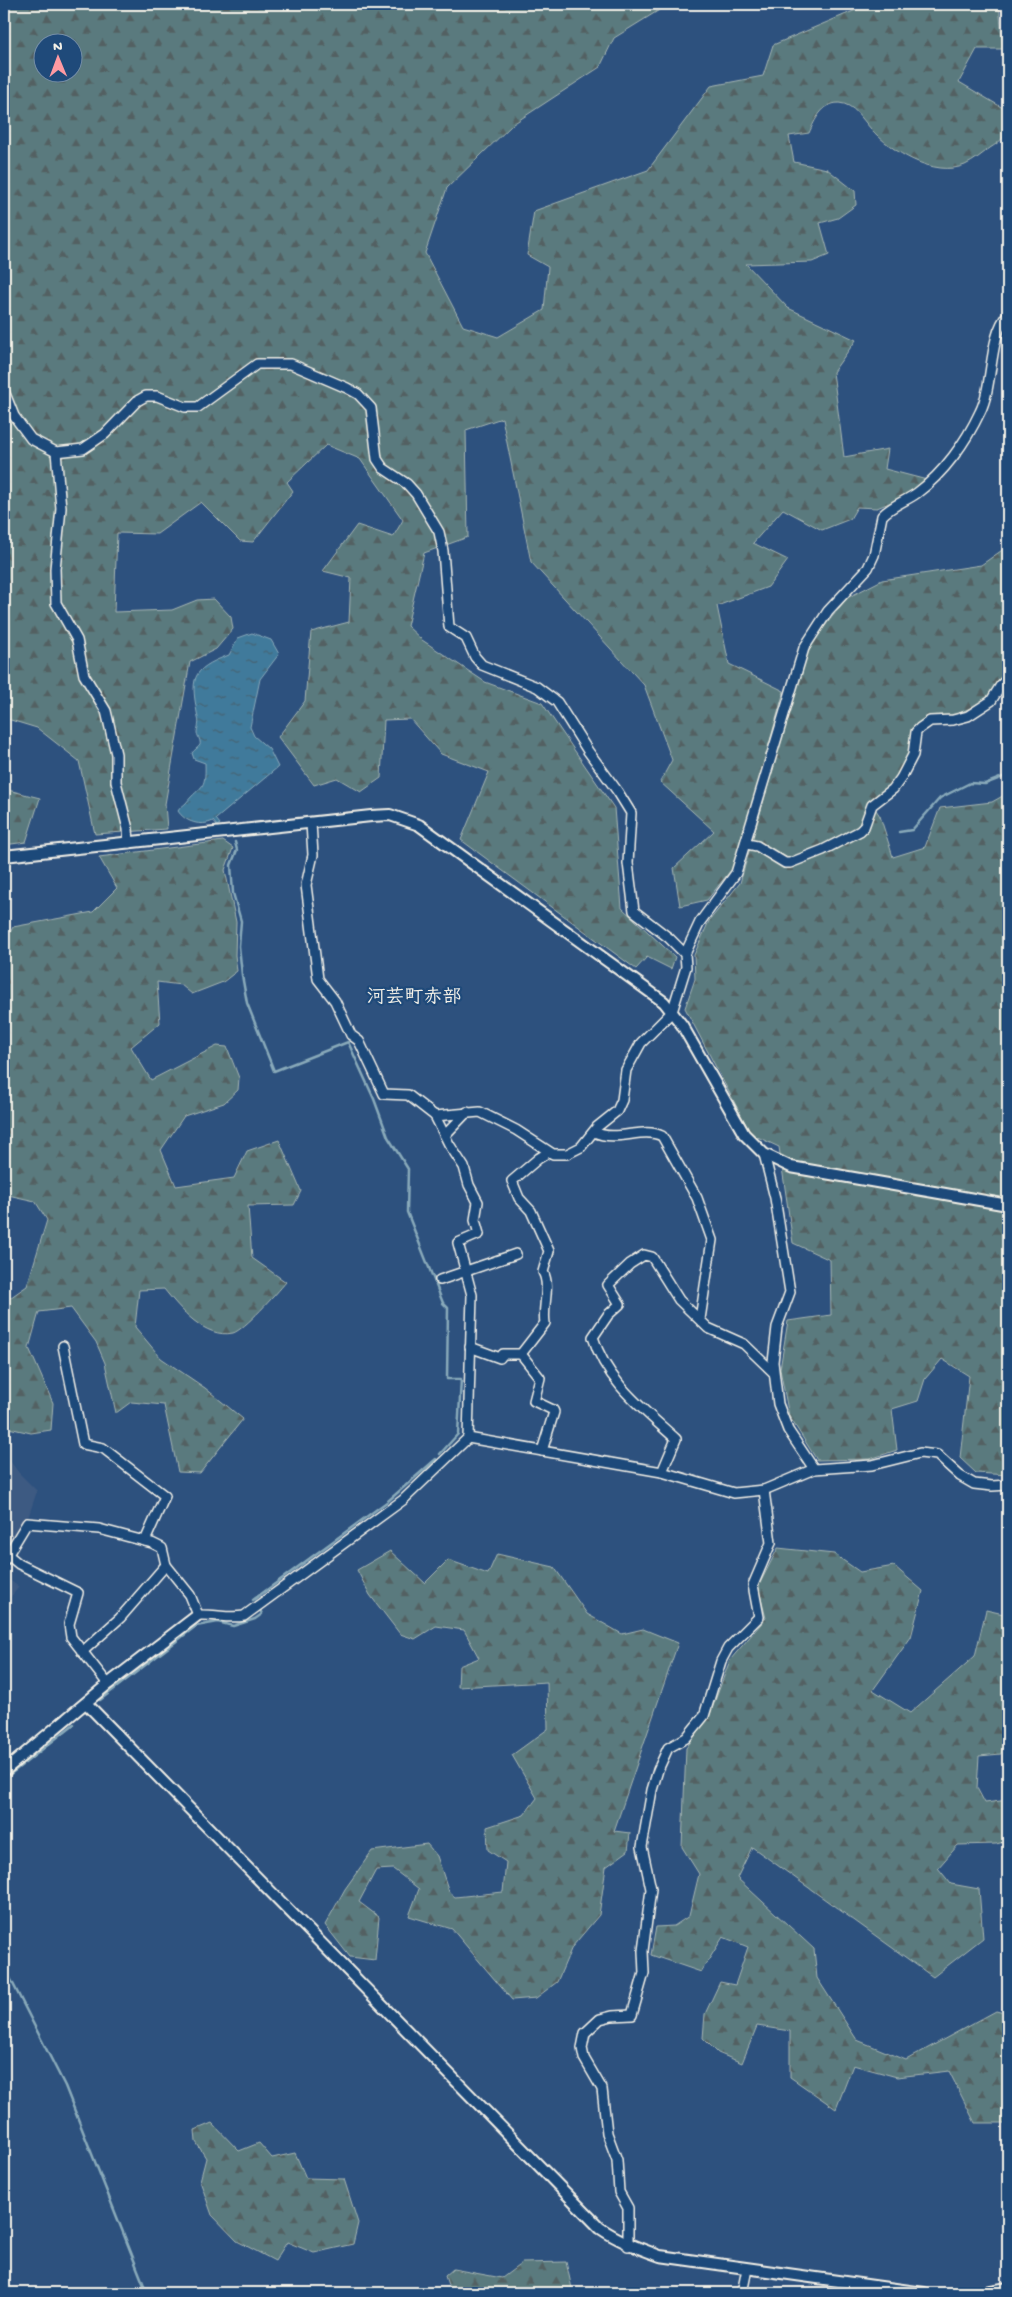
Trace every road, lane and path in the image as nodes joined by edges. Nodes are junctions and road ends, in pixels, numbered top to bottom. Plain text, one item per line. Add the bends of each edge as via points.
1 (1008, 314) edge
2 (4, 391) edge
3 (56, 452) junction
4 (1008, 678) edge
5 (311, 822) junction
6 (129, 843) junction
7 (746, 844) junction
8 (4, 856) edge
9 (685, 954) junction
10 (672, 1012) junction
11 (467, 1112) junction
12 (435, 1116) junction
13 (594, 1132) junction
14 (445, 1136) junction
15 (549, 1152) junction
16 (764, 1154) junction
17 (1008, 1205) edge
18 (516, 1254) dead end
19 (468, 1272) junction
20 (440, 1280) dead end
21 (700, 1319) junction
22 (63, 1346) dead end
23 (470, 1347) junction
24 (521, 1354) junction
25 (773, 1372) junction
26 (468, 1438) junction
27 (542, 1451) junction
28 (814, 1469) junction
29 (662, 1472) junction
30 (1008, 1485) edge
31 (764, 1490) junction
32 (145, 1541) junction
33 (6, 1558) edge
34 (166, 1565) junction
35 (198, 1615) junction
36 (82, 1652) junction
37 (108, 1684) junction
38 (87, 1704) junction
39 (4, 1772) edge
40 (628, 2246) junction
41 (747, 2269) junction
42 (1008, 2288) edge
43 (860, 2289) edge
44 (742, 2293) edge
45 (924, 2293) edge
46 (980, 2293) edge

1 - 7 street via 999,331 985,402 973,427 958,451 925,487 882,516 868,568 828,611 804,648
2 - 3 street via 14,416 31,439
3 - 6 street via 61,508 54,569 56,603 77,640 84,675 106,711
3 - 9 street via 83,448 105,434 146,396 198,407 257,364 291,364 358,394 371,408 377,460 382,468 416,494 438,532 443,551 449,627 466,638 482,665 537,687 564,711 631,813 628,863 634,911
4 - 7 street via 991,701 968,716 930,721 916,732 912,754 901,778 894,789 872,805 864,828 790,863 757,846
5 - 6 street
5 - 10 street via 390,816 419,824 664,1002
5 - 12 street via 313,855 306,885 318,979 335,1001 350,1035 359,1041 384,1094 408,1095
6 - 8 street
7 - 9 street via 736,873 700,922
9 - 10 street via 686,967
10 - 13 street via 642,1043 626,1070 622,1100 617,1111
10 - 16 street via 739,1126
11 - 12 street
11 - 14 street
11 - 15 street via 480,1112 491,1117
12 - 14 street
13 - 15 street via 573,1152
13 - 21 street via 612,1138 662,1136 697,1198 712,1240
14 - 19 street via 464,1166 478,1202 475,1220 479,1234 458,1243
15 - 24 street via 512,1181 519,1198 531,1211 549,1251 543,1272 546,1277 545,1323
16 - 17 street via 791,1167
16 - 25 street via 775,1198 790,1292 777,1327
18 - 19 street
19 - 20 street
19 - 23 street via 472,1295
21 - 25 street via 715,1333 744,1344
21 - 29 street via 679,1300 655,1260 644,1255 608,1285 620,1304 593,1336 608,1371 676,1439
22 - 32 street via 83,1444 103,1448 165,1496
23 - 24 street via 500,1358 503,1354
23 - 26 street
24 - 27 street via 540,1378 534,1400 554,1412
25 - 28 street via 780,1414
26 - 27 street
26 - 35 street via 403,1500 252,1611 235,1618
27 - 29 street
28 - 30 street via 872,1465 925,1452 942,1458 960,1476 974,1484
28 - 31 street
29 - 31 street via 734,1493
31 - 40 street via 771,1543 754,1585 759,1617 728,1648 704,1716 686,1738 666,1751 652,1790 642,1847 651,1889 643,1951 644,1974 635,2008 632,2015 600,2019 588,2029 582,2043 584,2058 603,2094 607,2133 617,2160 619,2192 628,2208
32 - 33 street via 99,1529 27,1523
32 - 34 street via 162,1548
33 - 36 street via 78,1593 68,1629
34 - 35 street via 190,1595
34 - 36 street via 120,1618
35 - 37 street
36 - 37 street
37 - 38 street
38 - 39 street
38 - 40 street via 600,2228
40 - 41 street via 660,2256
41 - 43 street
41 - 44 street
42 - 46 street
43 - 45 street

